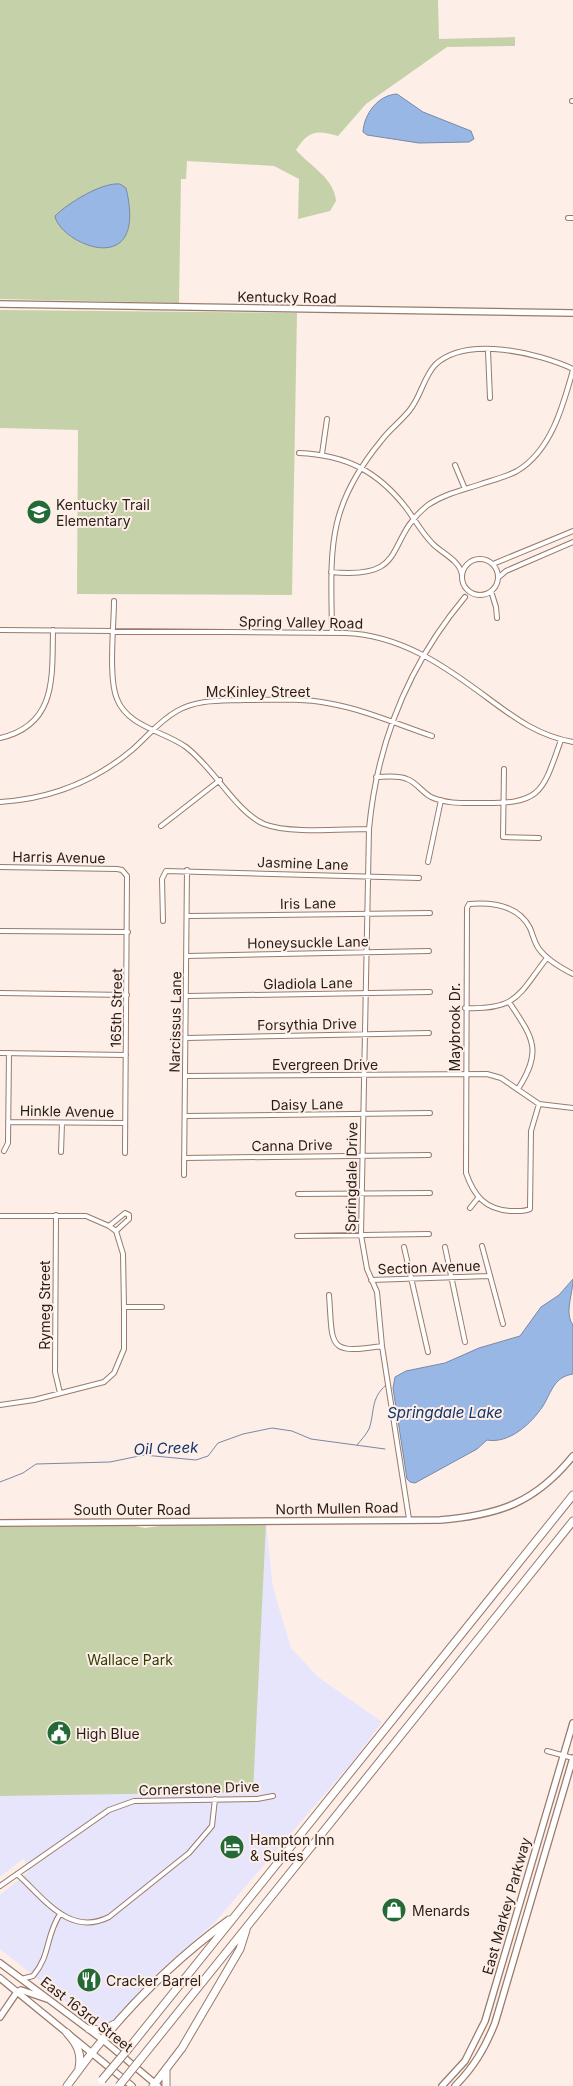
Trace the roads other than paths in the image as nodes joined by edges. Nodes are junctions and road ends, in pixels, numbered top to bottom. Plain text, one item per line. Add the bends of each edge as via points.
1 (0, 304) edge
2 (573, 313) edge
3 (488, 351) junction
4 (573, 369) edge
5 (490, 398) dead end
6 (327, 419) dead end
7 (299, 453) dead end
8 (322, 454) junction
9 (455, 465) dead end
10 (362, 468) junction
11 (465, 489) junction
12 (414, 520) junction
13 (573, 531) edge
14 (573, 542) edge
15 (471, 562) junction
16 (458, 564) junction
17 (494, 564) junction
18 (331, 572) junction
19 (462, 575) junction
20 (498, 579) junction
21 (465, 587) junction
22 (491, 591) junction
23 (475, 594) junction
24 (465, 597) junction
25 (114, 600) dead end
26 (497, 618) dead end
27 (0, 630) edge
28 (53, 630) junction
29 (114, 631) junction
30 (332, 633) junction
31 (423, 655) junction
32 (392, 722) junction
33 (153, 729) junction
34 (432, 736) dead end
35 (0, 738) edge
36 (561, 740) junction
37 (573, 742) edge
38 (504, 769) dead end
39 (376, 777) junction
40 (220, 780) junction
41 (440, 800) junction
42 (0, 802) edge
43 (504, 803) junction
44 (161, 826) dead end
45 (370, 829) junction
46 (539, 838) dead end
47 (428, 862) dead end
48 (0, 867) edge
49 (117, 869) joint
50 (187, 870) junction
51 (368, 877) junction
52 (419, 878) dead end
53 (430, 913) dead end
54 (368, 914) junction
55 (187, 916) junction
56 (163, 921) dead end
57 (0, 931) edge
58 (128, 932) junction
59 (429, 951) dead end
60 (367, 952) junction
61 (187, 956) junction
62 (547, 958) junction
63 (573, 974) edge
64 (430, 992) dead end
65 (0, 993) edge
66 (366, 993) junction
67 (127, 995) junction
68 (187, 996) junction
69 (509, 1002) junction
70 (465, 1008) junction
71 (430, 1033) dead end
72 (365, 1034) junction
73 (186, 1038) junction
74 (0, 1053) edge
75 (9, 1053) junction
76 (126, 1054) junction
77 (465, 1073) junction
78 (364, 1075) junction
79 (186, 1076) junction
80 (518, 1089) junction
81 (540, 1104) junction
82 (573, 1108) edge
83 (430, 1113) dead end
84 (363, 1114) junction
85 (185, 1116) junction
86 (8, 1122) junction
87 (62, 1123) junction
88 (126, 1123) junction
89 (4, 1151) dead end
90 (61, 1152) dead end
91 (125, 1153) dead end
92 (429, 1155) dead end
93 (362, 1156) junction
94 (184, 1158) junction
95 (184, 1175) dead end
96 (362, 1193) junction
97 (430, 1193) dead end
98 (298, 1194) dead end
99 (478, 1198) junction
100 (470, 1208) dead end
101 (56, 1215) junction
102 (0, 1216) edge
103 (109, 1226) junction
104 (116, 1231) junction
105 (429, 1234) dead end
106 (361, 1235) junction
107 (296, 1236) dead end
108 (482, 1246) dead end
109 (404, 1247) dead end
110 (445, 1247) dead end
111 (489, 1276) junction
112 (452, 1278) junction
113 (411, 1279) junction
114 (371, 1280) junction
115 (329, 1295) dead end
116 (124, 1307) junction
117 (162, 1307) dead end
118 (503, 1324) dead end
119 (465, 1342) dead end
120 (382, 1346) junction
121 (428, 1352) dead end
122 (60, 1393) junction
123 (0, 1405) edge
124 (573, 1456) edge
125 (573, 1496) edge
126 (409, 1519) junction
127 (264, 1521) joint
128 (573, 1521) edge
129 (0, 1523) edge
130 (573, 1722) edge
131 (547, 1751) dead end
132 (563, 1755) junction
133 (573, 1758) edge
134 (273, 1796) dead end
135 (215, 1800) junction
136 (17, 1874) junction
137 (0, 1886) edge
138 (237, 1913) junction
139 (60, 1914) junction
140 (247, 1926) junction
141 (0, 1963) edge
142 (33, 1976) junction
143 (0, 1978) edge
144 (21, 1979) junction
145 (35, 1989) junction
146 (17, 1992) junction
147 (49, 2000) junction
148 (125, 2016) junction
149 (0, 2017) edge
150 (89, 2029) junction
151 (68, 2033) junction
152 (104, 2040) junction
153 (91, 2052) junction
154 (166, 2069) junction
155 (78, 2071) junction
156 (100, 2083) edge
157 (156, 2085) edge
158 (67, 2086) edge
159 (119, 2086) edge
160 (132, 2086) edge
161 (166, 2086) edge
162 (442, 2086) edge
163 (454, 2086) edge

1 - 2 street, Kentucky Road
3 - 4 street via 531,354
3 - 5 street
3 - 10 street via 464,351 436,365 413,406 381,440
4 - 11 street via 560,412 538,454 515,472
6 - 8 street
7 - 8 street
8 - 10 street
9 - 11 street
10 - 12 street via 384,484
10 - 18 street via 348,489 338,515
11 - 12 street via 436,500
12 - 16 street via 438,549
12 - 18 street via 391,559 382,567 358,572
13 - 17 street
14 - 20 street via 506,571
15 - 16 street
15 - 17 street via 485,559
15 - 19 street
16 - 19 street
17 - 20 street
18 - 30 street
19 - 21 street
20 - 22 street
21 - 23 street
21 - 24 street
22 - 23 street
22 - 26 street
23 - 24 street
24 - 31 street, Springdale Drive
25 - 29 street
27 - 28 street, Spring Valley Road
28 - 29 street, Spring Valley Road
28 - 35 street via 52,684 47,701 26,727
29 - 30 street, Spring Valley Road
29 - 33 street via 117,700 128,716
30 - 31 street, Spring Valley Road via 378,636
31 - 32 street, Springdale Drive
31 - 36 street, Spring Valley Road via 524,725
32 - 33 street, McKinley Street via 358,710 313,701 206,701 178,710
32 - 34 street, McKinley Street
32 - 39 street, Springdale Drive
33 - 40 street via 185,746
33 - 42 street, McKinley Street via 127,755 85,781 42,796
36 - 37 street, Spring Valley Road
36 - 43 street via 552,769 541,788 525,799
38 - 43 street
39 - 41 street via 407,779
39 - 45 street, Springdale Drive
40 - 44 street
40 - 45 street via 243,810 264,824 282,828
41 - 43 street
41 - 47 street
43 - 46 street via 503,837
45 - 51 street, Springdale Drive
48 - 49 street, Harris Avenue
49 - 58 street, 165th Street via 125,872 128,880
50 - 51 street, Jasmine Lane
50 - 55 street, Narcissus Lane
50 - 56 street, Jasmine Lane via 164,873
51 - 52 street, Jasmine Lane
51 - 54 street, Springdale Drive
53 - 54 street, Iris Lane
54 - 55 street, Iris Lane
54 - 60 street, Springdale Drive
55 - 61 street, Narcissus Lane
57 - 58 street
58 - 67 street, 165th Street
59 - 60 street, Honeysuckle Lane
60 - 61 street, Honeysuckle Lane
60 - 66 street, Springdale Drive
61 - 68 street, Narcissus Lane
62 - 63 street
62 - 69 street
62 - 70 street, Maybrook Dr. via 521,915 498,904 470,904 467,908
64 - 66 street, Gladiola Lane
65 - 67 street
66 - 68 street, Gladiola Lane
66 - 72 street, Springdale Drive
67 - 76 street, 165th Street
68 - 73 street, Narcissus Lane
69 - 70 street via 492,1008
69 - 80 street via 530,1036 533,1047 531,1066
70 - 77 street, Maybrook Dr.
71 - 72 street, Forsythia Drive
72 - 73 street, Forsythia Drive
72 - 78 street, Springdale Drive
73 - 79 street, Narcissus Lane
74 - 75 street
75 - 76 street
75 - 86 street
76 - 88 street, 165th Street
77 - 78 street, Evergreen Drive
77 - 80 street, Evergreen Drive via 495,1075
77 - 99 street, Maybrook Dr. via 466,1173
78 - 79 street, Evergreen Drive
78 - 84 street, Springdale Drive
79 - 85 street, Narcissus Lane
80 - 81 street, Evergreen Drive
81 - 82 street
81 - 99 street via 531,1131 530,1209 501,1210 484,1204
83 - 84 street, Daisy Lane
84 - 85 street, Daisy Lane
84 - 93 street, Springdale Drive
85 - 94 street, Narcissus Lane
86 - 87 street, Hinkle Avenue
86 - 89 street via 8,1143
87 - 88 street, Hinkle Avenue
87 - 90 street
88 - 91 street, 165th Street
92 - 93 street, Canna Drive
93 - 94 street, Canna Drive
93 - 96 street, Springdale Drive
94 - 95 street, Narcissus Lane
96 - 97 street
96 - 98 street
96 - 106 street, Springdale Drive
99 - 100 street
101 - 102 street
101 - 103 street via 86,1216
101 - 122 street, Rymeg Street via 55,1372
103 - 104 street
103 - 104 street via 121,1215 129,1215 129,1219
104 - 116 street via 123,1254
105 - 106 street
106 - 107 street
106 - 114 street, Springdale Drive
108 - 111 street
109 - 113 street
110 - 112 street
111 - 112 street, Section Avenue
111 - 118 street
112 - 113 street, Section Avenue
112 - 119 street
113 - 114 street, Section Avenue
113 - 121 street
114 - 120 street, Springdale Drive via 377,1292
115 - 120 street via 332,1336 336,1344 349,1351
116 - 117 street
116 - 122 street via 124,1349 114,1373 104,1382
120 - 126 street, Springdale Drive
122 - 123 street
124 - 126 street, North Mullen Road via 554,1479 509,1507 477,1516
125 - 138 highway
126 - 127 street, North Mullen Road
127 - 129 street, South Outer Road
128 - 140 highway
130 - 132 street, East Markey Parkway
131 - 132 street
132 - 133 street
132 - 162 street, East Markey Parkway via 485,2021 465,2061
133 - 163 street, East Markey Parkway via 495,2023 471,2070
134 - 135 street, Cornerstone Drive
135 - 136 street, Cornerstone Drive via 122,1804 102,1814
135 - 139 street via 212,1826 189,1854 109,1917 89,1924
136 - 137 street, Cornerstone Drive
136 - 139 street
138 - 148 highway via 152,1986
138 - 156 highway, bridge
139 - 142 street via 51,1927 44,1962
140 - 154 highway via 240,1949 182,2048
140 - 159 highway, bridge
141 - 144 street, East 163rd Street
142 - 144 street
142 - 145 street
143 - 146 street, East 163rd Street
144 - 145 street, East 163rd Street
145 - 147 street, East 163rd Street
146 - 147 street via 21,1990
146 - 149 street
146 - 151 street, East 163rd Street
147 - 150 street, East 163rd Street
148 - 150 highway via 104,2030
148 - 152 highway
150 - 152 street, East 163rd Street
151 - 153 street, East 163rd Street
151 - 155 highway via 80,2054
152 - 153 highway
152 - 157 street, East 163rd Street
153 - 155 highway
153 - 160 street, East 163rd Street
154 - 157 highway
154 - 161 highway
155 - 158 highway

